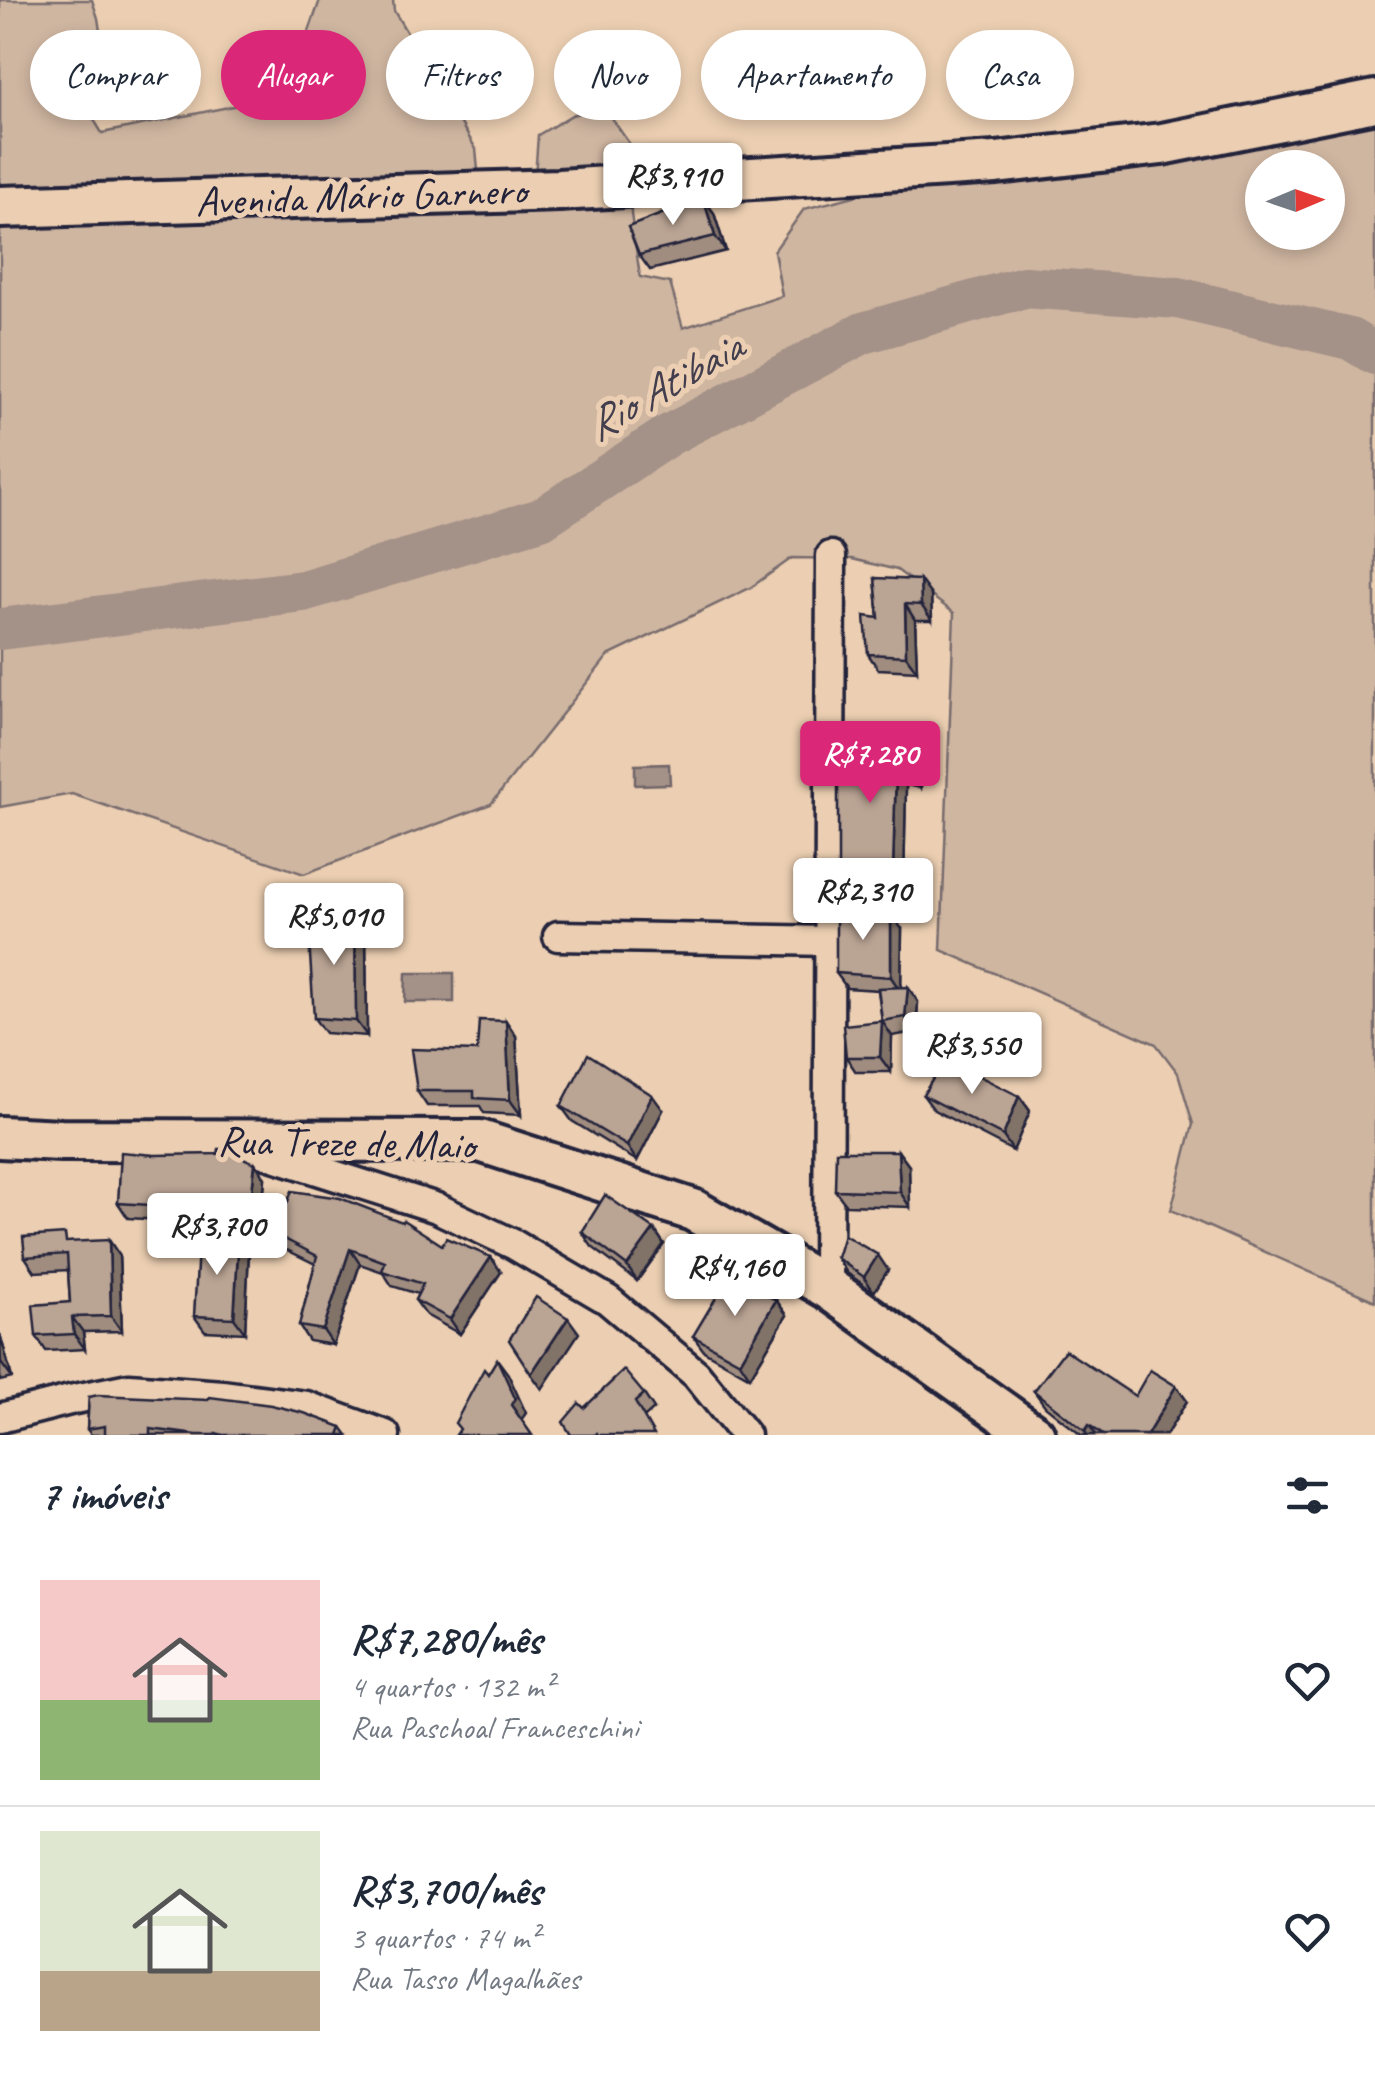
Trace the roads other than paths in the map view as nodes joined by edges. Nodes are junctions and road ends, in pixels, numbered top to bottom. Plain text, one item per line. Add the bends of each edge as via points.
1 (1375, 101) edge
2 (0, 207) edge
3 (831, 556) dead end
4 (558, 936) dead end
5 (830, 941) junction
6 (0, 1137) edge
7 (223, 1140) junction
8 (828, 1288) junction
9 (0, 1418) edge
10 (384, 1435) edge
11 (745, 1435) edge
12 (1034, 1435) edge

1 - 2 main road, Avenida Mário Garnero via 1162,144 996,163 560,190
3 - 5 street
4 - 5 street
5 - 8 street
6 - 7 main road, Rua Treze de Maio
7 - 8 main road, Rua Treze de Maio via 480,1141 693,1210
7 - 11 street via 437,1208 514,1244 608,1300 696,1374
8 - 12 main road, Rua Treze de Maio
9 - 10 street via 129,1388 306,1406

